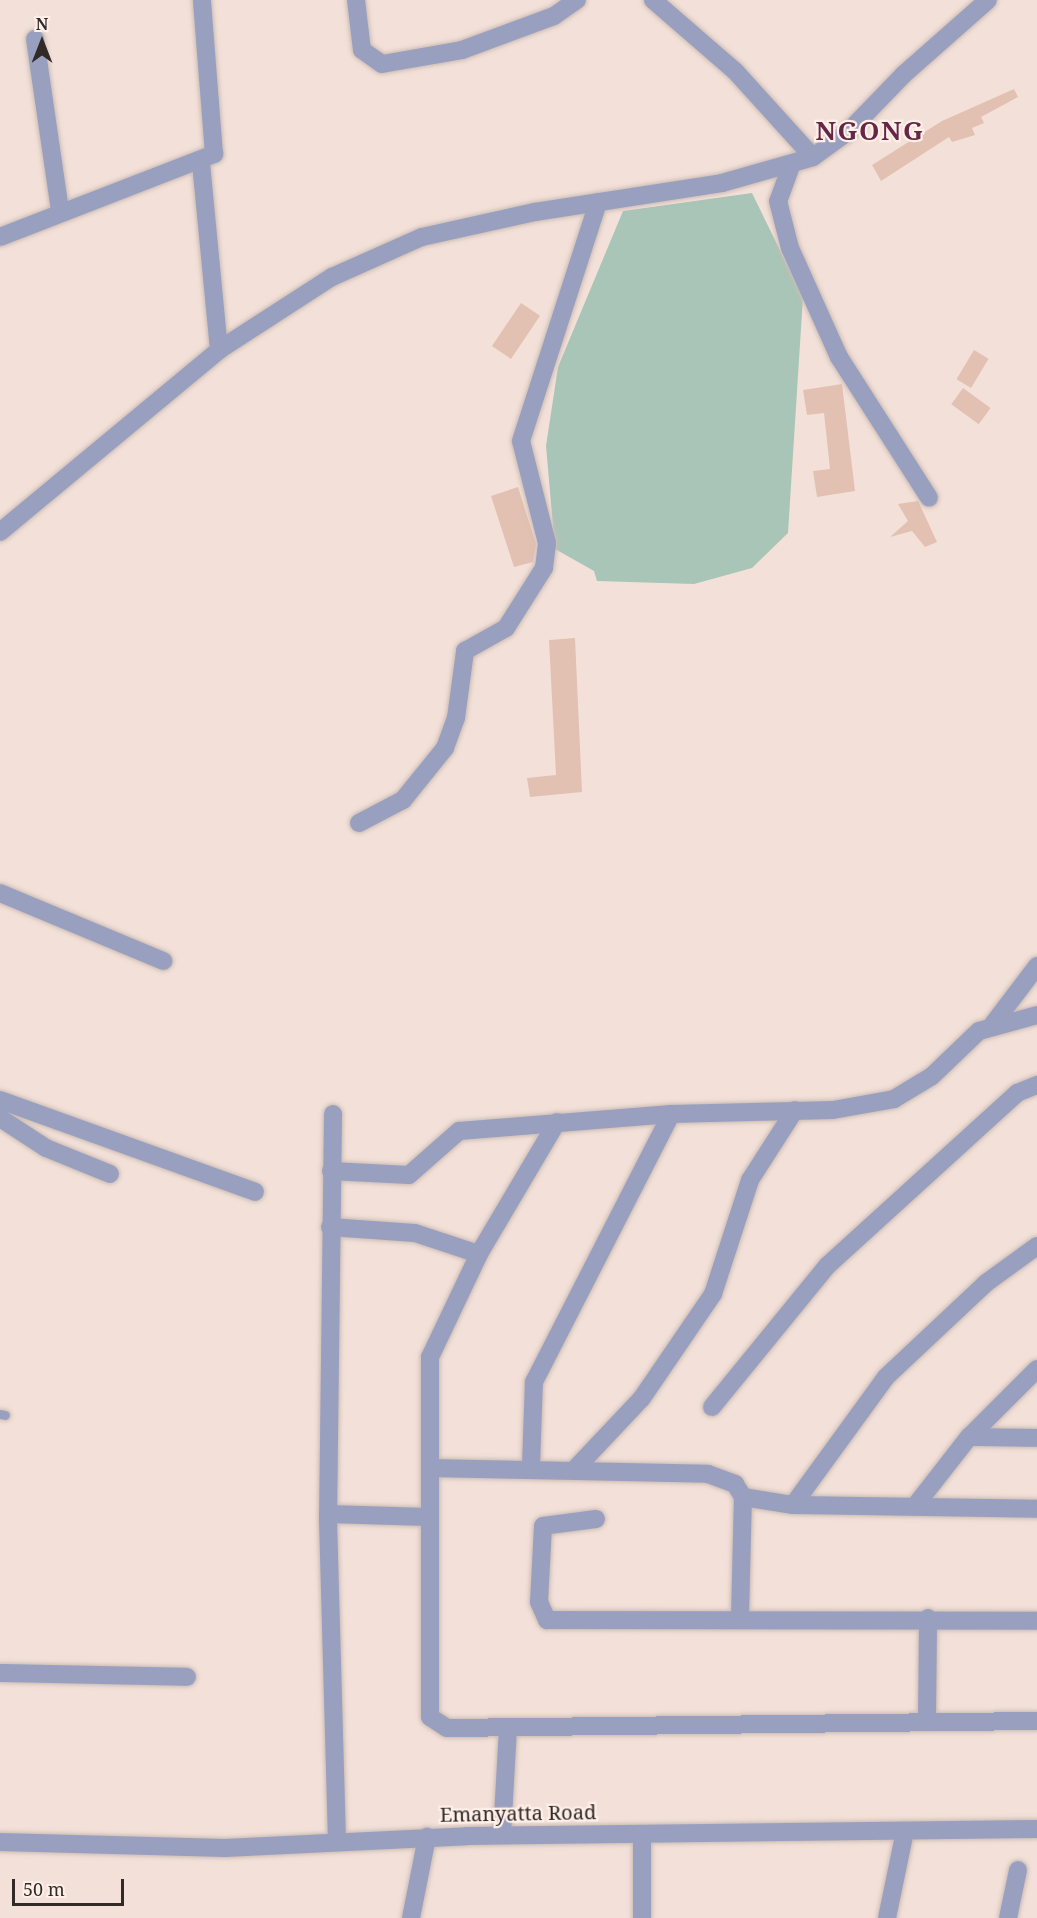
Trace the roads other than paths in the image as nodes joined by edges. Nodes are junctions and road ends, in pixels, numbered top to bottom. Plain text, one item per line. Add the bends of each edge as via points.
1 (202, 0) edge
2 (356, 0) edge
3 (578, 0) edge
4 (653, 0) edge
5 (988, 0) edge
6 (34, 39) dead end
7 (813, 157) junction
8 (201, 163) junction
9 (791, 166) junction
10 (598, 202) junction
11 (60, 211) junction
12 (0, 237) edge
13 (219, 350) junction
14 (929, 498) dead end
15 (0, 532) edge
16 (358, 823) dead end
17 (0, 893) edge
18 (163, 961) dead end
19 (1037, 966) edge
20 (1037, 1015) edge
21 (993, 1023) junction
22 (1037, 1085) edge
23 (0, 1100) edge
24 (795, 1110) junction
25 (333, 1114) dead end
26 (670, 1114) junction
27 (0, 1118) edge
28 (557, 1122) junction
29 (331, 1171) junction
30 (110, 1174) dead end
31 (255, 1192) dead end
32 (330, 1227) junction
33 (1037, 1246) edge
34 (479, 1254) junction
35 (1037, 1369) edge
36 (712, 1407) dead end
37 (969, 1437) junction
38 (1037, 1438) edge
39 (531, 1466) junction
40 (430, 1468) junction
41 (576, 1468) junction
42 (743, 1497) junction
43 (793, 1505) junction
44 (915, 1506) junction
45 (1037, 1509) edge
46 (328, 1514) junction
47 (428, 1517) junction
48 (596, 1519) dead end
49 (740, 1617) junction
50 (928, 1618) junction
51 (1037, 1621) edge
52 (0, 1673) edge
53 (187, 1677) dead end
54 (927, 1720) junction
55 (1037, 1721) edge
56 (508, 1727) junction
57 (1037, 1829) edge
58 (905, 1831) junction
59 (642, 1834) junction
60 (502, 1835) junction
61 (427, 1837) junction
62 (0, 1842) edge
63 (337, 1842) junction
64 (1018, 1870) dead end
65 (411, 1918) edge
66 (642, 1918) edge
67 (887, 1918) edge
68 (1008, 1918) edge

1 - 8 street via 216,147 209,160
2 - 3 street via 362,50 382,64 462,50 554,16
4 - 7 street via 735,71
5 - 7 street via 903,75 849,131
6 - 11 street
7 - 9 street
8 - 11 street
8 - 13 street
9 - 10 street via 722,183
9 - 14 street via 778,201 790,248 839,357
10 - 13 street via 456,229 374,255
10 - 16 street via 521,441 547,543 544,568 506,628 465,651 456,718 445,748 403,800
11 - 12 street
13 - 15 street
17 - 18 street
19 - 21 street
20 - 21 street
21 - 24 street via 932,1076 894,1099
22 - 36 street via 1017,1093 835,1258
23 - 31 street
24 - 26 street
24 - 41 street via 750,1180 714,1294 642,1398
25 - 29 street
26 - 28 street
26 - 39 street via 534,1382
27 - 30 street via 46,1148
28 - 29 street via 459,1131 409,1175
28 - 34 street
29 - 32 street
32 - 34 street via 415,1233
32 - 46 street
33 - 43 street via 986,1283 886,1377
34 - 40 street via 430,1358
35 - 37 street
37 - 38 street
37 - 44 street
39 - 40 street
39 - 41 street
40 - 47 street
41 - 42 street via 708,1474 735,1484
42 - 43 street
42 - 49 street
43 - 44 street
44 - 45 street
46 - 47 street
46 - 63 street
47 - 56 street via 430,1717 447,1728
48 - 49 street via 543,1526 539,1602 547,1620
49 - 50 street
50 - 51 street
50 - 54 street
52 - 53 street
54 - 55 street
54 - 56 street
56 - 60 street
57 - 58 street, Emanyatta Road
58 - 59 street, Emanyatta Road
58 - 67 street
59 - 60 street, Emanyatta Road
59 - 66 street
60 - 61 street, Emanyatta Road
61 - 63 street, Emanyatta Road
61 - 65 street
62 - 63 street, Emanyatta Road via 225,1848
64 - 68 street

